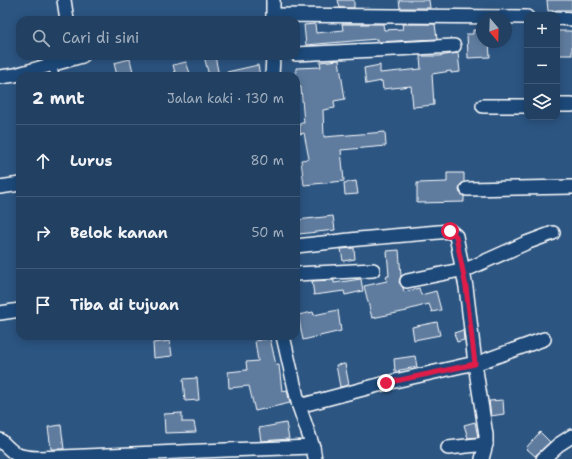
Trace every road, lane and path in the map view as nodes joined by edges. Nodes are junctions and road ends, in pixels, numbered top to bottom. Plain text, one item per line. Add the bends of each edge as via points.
1 (64, 0) edge
2 (273, 0) edge
3 (66, 16) edge
4 (273, 16) edge
5 (524, 17) edge
6 (300, 18) edge
7 (560, 18) edge
8 (572, 19) edge
9 (454, 46) dead end
10 (300, 54) edge
11 (71, 60) edge
12 (273, 60) edge
13 (53, 70) edge
14 (38, 72) edge
15 (272, 72) edge
16 (16, 75) edge
17 (0, 77) edge
18 (560, 105) edge
19 (572, 105) edge
20 (483, 106) dead end
21 (524, 106) edge
22 (16, 185) edge
23 (0, 187) edge
24 (572, 187) edge
25 (467, 189) dead end
26 (553, 233) dead end
27 (300, 246) edge
28 (373, 270) dead end
29 (462, 270) junction
30 (300, 274) edge
31 (407, 281) dead end
32 (16, 311) edge
33 (0, 313) edge
34 (544, 339) dead end
35 (284, 340) edge
36 (475, 364) junction
37 (299, 406) junction
38 (572, 436) edge
39 (0, 440) edge
40 (486, 444) junction
41 (448, 448) dead end
42 (314, 453) edge
43 (10, 457) edge
44 (482, 459) edge
45 (543, 459) edge

1 - 3 street
2 - 4 street
5 - 6 street
7 - 8 street
9 - 10 street
11 - 13 street
12 - 15 street
13 - 14 street
16 - 17 street
18 - 19 street
20 - 21 street
22 - 23 street
24 - 25 street
26 - 29 street
27 - 29 street via 450,231 456,236
28 - 30 street
29 - 31 street
29 - 36 street
32 - 33 street
34 - 36 street
35 - 37 street
36 - 37 street via 386,383
36 - 40 street
37 - 42 street
38 - 45 street
39 - 43 street
40 - 41 street
40 - 44 street
42 - 43 street via 226,450

